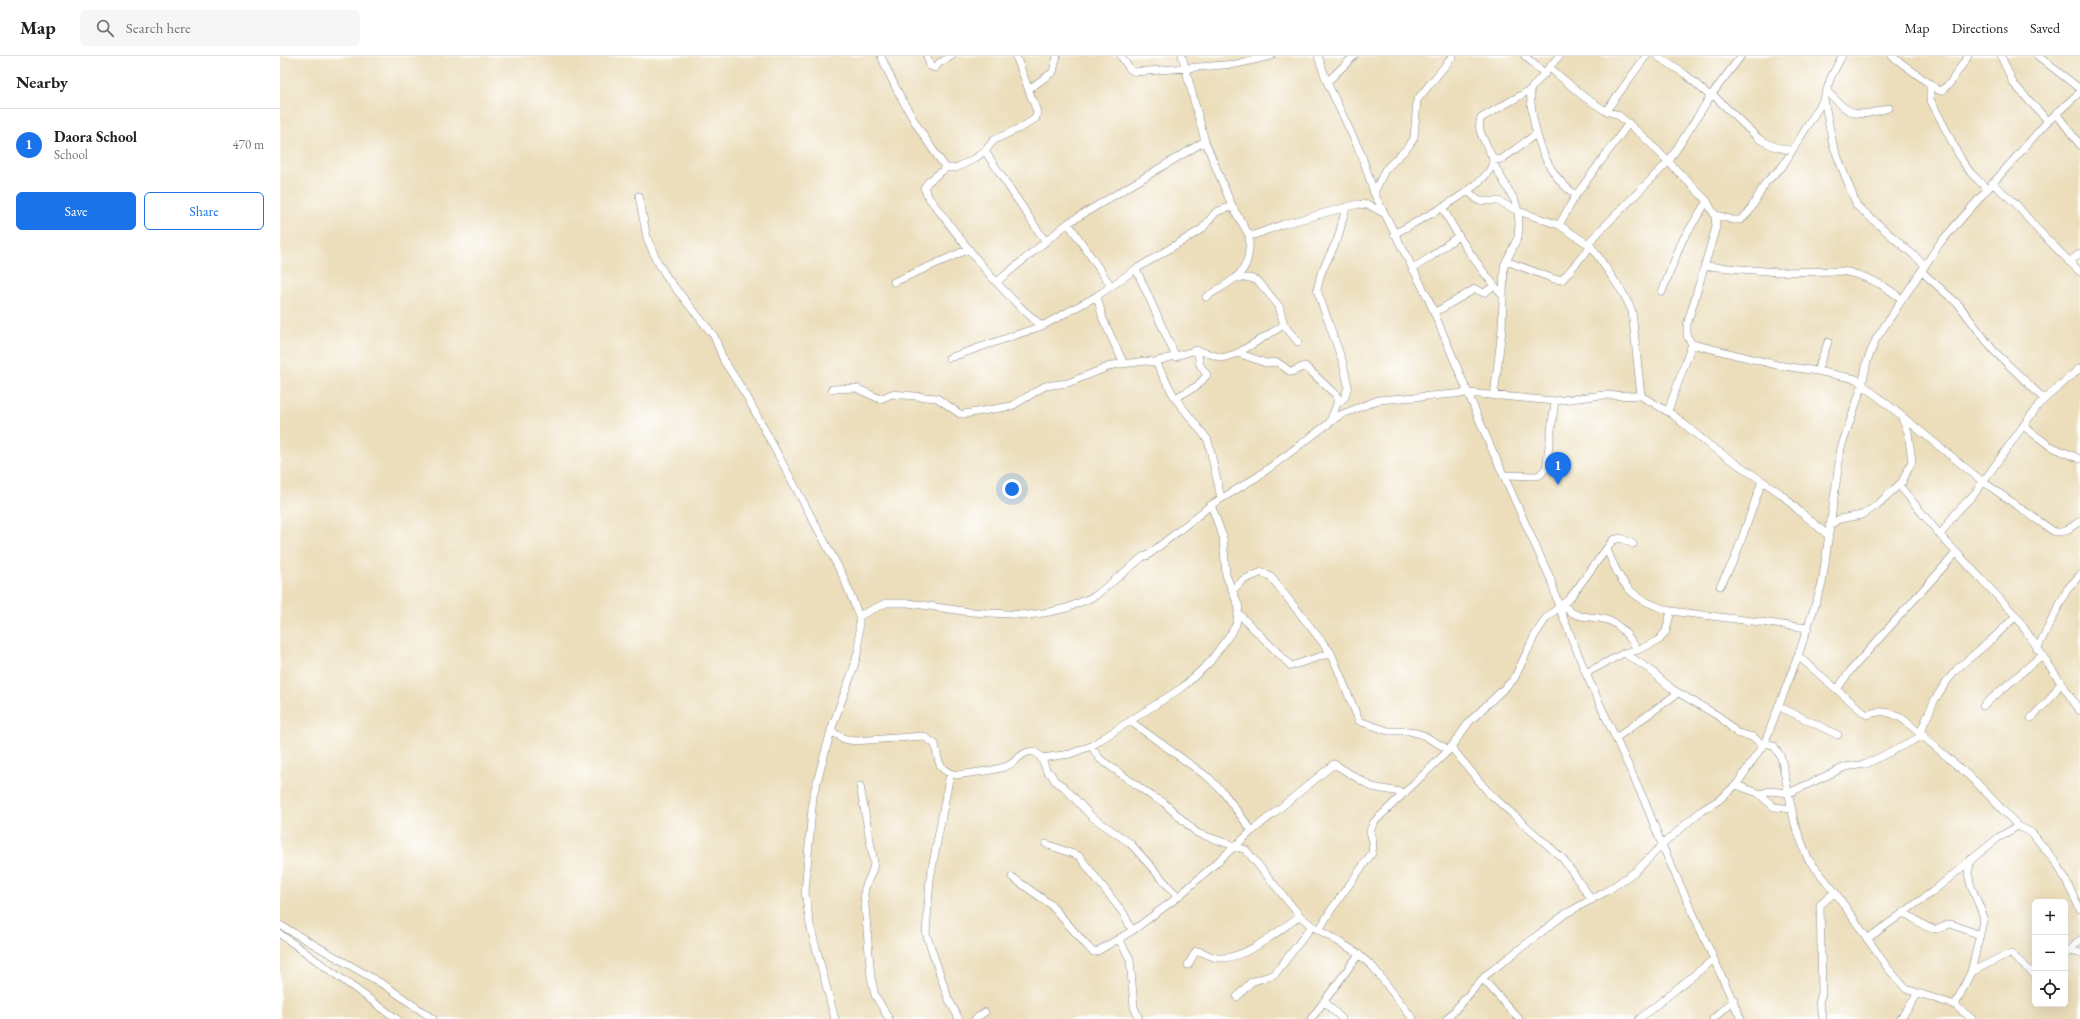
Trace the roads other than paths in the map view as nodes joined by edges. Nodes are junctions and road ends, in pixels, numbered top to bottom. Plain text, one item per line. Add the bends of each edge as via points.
1 (882, 56) edge
2 (927, 56) edge
3 (952, 56) edge
4 (1016, 56) edge
5 (1057, 56) edge
6 (1121, 56) edge
7 (1182, 56) edge
8 (1271, 56) edge
9 (1318, 56) edge
10 (1354, 56) edge
11 (1453, 56) edge
12 (1525, 56) edge
13 (1559, 56) edge
14 (1646, 56) edge
15 (1657, 56) edge
16 (1741, 56) edge
17 (1842, 56) edge
18 (1892, 56) edge
19 (1968, 56) edge
20 (2001, 56) edge
21 (2038, 56) edge
22 (1187, 68) junction
23 (1550, 68) junction
24 (1544, 74) junction
25 (1327, 82) junction
26 (1930, 83) junction
27 (1029, 89) junction
28 (1530, 90) junction
29 (2080, 90) edge
30 (1827, 91) junction
31 (1712, 96) junction
32 (1824, 99) junction
33 (1889, 108) dead end
34 (1606, 111) junction
35 (2056, 113) junction
36 (2048, 120) junction
37 (1629, 123) junction
38 (1536, 134) junction
39 (1205, 141) junction
40 (2080, 145) edge
41 (985, 151) junction
42 (1792, 151) junction
43 (1668, 161) junction
44 (1493, 162) junction
45 (946, 168) junction
46 (1992, 183) junction
47 (1987, 189) junction
48 (1469, 192) junction
49 (1374, 193) junction
50 (1576, 195) junction
51 (638, 196) dead end
52 (1707, 201) junction
53 (1232, 206) junction
54 (1346, 207) junction
55 (1442, 207) junction
56 (1518, 212) junction
57 (1383, 214) junction
58 (1714, 214) junction
59 (1068, 223) junction
60 (1559, 225) junction
61 (1394, 234) junction
62 (1249, 235) junction
63 (1458, 236) junction
64 (1046, 241) junction
65 (1590, 245) junction
66 (969, 249) junction
67 (2080, 253) edge
68 (1506, 261) junction
69 (2069, 262) junction
70 (1704, 266) junction
71 (1923, 268) junction
72 (1136, 269) junction
73 (1412, 269) junction
74 (2080, 272) edge
75 (1236, 278) junction
76 (998, 281) junction
77 (894, 282) dead end
78 (1111, 286) junction
79 (1494, 286) junction
80 (1662, 292) dead end
81 (1097, 296) junction
82 (1503, 296) junction
83 (1206, 298) dead end
84 (1901, 299) junction
85 (1434, 313) junction
86 (1284, 325) junction
87 (1042, 326) junction
88 (1298, 342) dead end
89 (1828, 342) dead end
90 (1692, 344) junction
91 (1197, 350) junction
92 (1238, 354) junction
93 (1176, 357) junction
94 (949, 358) dead end
95 (1123, 362) junction
96 (1154, 362) junction
97 (2080, 368) edge
98 (1817, 371) junction
99 (1862, 386) junction
100 (832, 389) dead end
101 (1468, 393) junction
102 (1494, 396) junction
103 (1640, 396) junction
104 (1175, 398) junction
105 (2044, 399) junction
106 (1555, 401) junction
107 (1337, 404) junction
108 (1668, 411) junction
109 (1900, 414) junction
110 (1330, 422) junction
111 (2023, 426) junction
112 (2080, 460) edge
113 (1503, 475) junction
114 (1762, 481) junction
115 (1982, 481) junction
116 (1899, 485) junction
117 (1221, 498) junction
118 (1211, 505) junction
119 (2080, 521) edge
120 (1829, 526) junction
121 (1828, 535) junction
122 (1940, 536) junction
123 (1633, 544) dead end
124 (1607, 549) junction
125 (1956, 553) junction
126 (2080, 575) edge
127 (1720, 586) dead end
128 (1233, 590) junction
129 (1560, 606) junction
130 (1671, 612) junction
131 (1239, 614) junction
132 (859, 616) junction
133 (2016, 616) junction
134 (1808, 628) junction
135 (1638, 650) junction
136 (1331, 653) junction
137 (1624, 653) junction
138 (2039, 653) junction
139 (1798, 656) junction
140 (1586, 673) junction
141 (2060, 684) junction
142 (1838, 689) junction
143 (1678, 693) junction
144 (1778, 706) junction
145 (1983, 706) dead end
146 (2080, 711) edge
147 (2031, 718) dead end
148 (1130, 721) junction
149 (831, 730) junction
150 (1838, 734) dead end
151 (1922, 734) junction
152 (1616, 738) junction
153 (1764, 743) junction
154 (1091, 746) junction
155 (1450, 748) junction
156 (1042, 758) junction
157 (950, 774) junction
158 (1736, 785) junction
159 (860, 786) dead end
160 (1405, 792) junction
161 (1760, 794) junction
162 (1789, 794) junction
163 (1792, 809) junction
164 (2018, 826) junction
165 (1252, 831) junction
166 (1046, 844) dead end
167 (1662, 845) junction
168 (1235, 847) junction
169 (1971, 859) junction
170 (1012, 877) dead end
171 (1835, 892) junction
172 (1178, 897) junction
173 (1592, 900) junction
174 (2080, 909) edge
175 (1902, 913) junction
176 (1300, 916) junction
177 (280, 925) edge
178 (1312, 926) junction
179 (1319, 930) junction
180 (1132, 931) junction
181 (280, 934) edge
182 (1980, 934) junction
183 (1867, 939) junction
184 (1119, 940) junction
185 (2080, 940) edge
186 (2068, 952) edge
187 (2068, 953) edge
188 (2080, 953) edge
189 (1359, 954) junction
190 (1714, 959) junction
191 (1188, 965) dead end
192 (1971, 972) junction
193 (2032, 972) edge
194 (1483, 979) junction
195 (1918, 994) junction
196 (1237, 997) dead end
197 (1734, 1000) junction
198 (1324, 1001) junction
199 (1955, 1005) junction
200 (985, 1012) dead end
201 (398, 1019) edge
202 (433, 1019) edge
203 (835, 1019) edge
204 (889, 1019) edge
205 (960, 1019) edge
206 (975, 1019) edge
207 (1139, 1019) edge
208 (1310, 1019) edge
209 (1342, 1019) edge
210 (1413, 1019) edge
211 (1447, 1019) edge
212 (1519, 1019) edge
213 (1639, 1019) edge
214 (1713, 1019) edge
215 (1741, 1019) edge
216 (1823, 1019) edge
217 (1900, 1019) edge
218 (1972, 1019) edge

1 - 45 street via 916,124
2 - 3 street via 930,66 935,68
4 - 27 street
5 - 27 street via 1053,72
6 - 22 street via 1135,72
7 - 22 street
8 - 22 street via 1236,64
9 - 25 street
10 - 25 street
11 - 49 street via 1417,100 1414,138 1385,170
12 - 24 street
13 - 23 street
14 - 34 street
15 - 31 street
16 - 31 street
17 - 30 street
18 - 26 street
19 - 26 street via 1944,89 1938,90
20 - 36 street via 2013,83
21 - 29 street
22 - 39 street
23 - 24 street
23 - 34 street via 1584,97
24 - 28 street
25 - 49 street via 1362,156
26 - 47 street via 1930,99 1962,161
27 - 41 street via 1037,112 1036,118 994,140
28 - 38 street
28 - 44 street via 1481,118 1480,133
29 - 35 street
30 - 32 street
30 - 33 street via 1844,109 1857,115
31 - 42 street via 1759,139
31 - 43 street
32 - 42 street
32 - 71 street via 1833,145 1857,206
34 - 37 street via 1618,115
35 - 36 street
35 - 40 street
36 - 46 street
37 - 43 street
37 - 50 street
38 - 44 street
38 - 50 street via 1555,176
39 - 53 street
39 - 59 street
41 - 45 street via 956,168
41 - 64 street
42 - 58 street via 1782,167 1766,182 1743,218 1732,220
43 - 52 street
43 - 65 street
44 - 48 street via 1489,172
44 - 56 street via 1512,194
45 - 66 street via 924,188
46 - 47 street
46 - 69 street via 2014,202
47 - 71 street via 1940,243
48 - 55 street
48 - 56 street via 1479,200 1495,200
49 - 57 street
50 - 60 street
51 - 132 street via 647,238 657,261 668,279 714,336 724,361 746,395 843,576
52 - 58 street
52 - 80 street via 1682,241
53 - 62 street
53 - 72 street via 1216,212 1202,229
54 - 57 street via 1365,204
54 - 62 street
54 - 107 street via 1338,238 1321,273 1317,290 1343,363 1348,386 1345,397
55 - 61 street
55 - 63 street
56 - 60 street
56 - 68 street via 1518,237
57 - 61 street
58 - 70 street via 1716,227
59 - 64 street
59 - 78 street
60 - 65 street
61 - 73 street
62 - 75 street via 1249,250 1244,270
63 - 73 street
63 - 79 street
64 - 76 street
65 - 68 street via 1562,280
65 - 103 street via 1624,292 1632,311
66 - 76 street
66 - 77 street
67 - 69 street
68 - 82 street
69 - 74 street
70 - 84 street via 1778,272 1852,272 1879,283
70 - 90 street via 1687,324 1687,336
71 - 84 street
71 - 105 street via 1959,305 1993,350
72 - 78 street
72 - 93 street
73 - 85 street
75 - 83 street
75 - 86 street via 1258,281 1280,306
76 - 87 street
78 - 81 street
79 - 82 street
79 - 85 street via 1484,293 1475,289
81 - 87 street
81 - 95 street via 1103,319
82 - 102 street
84 - 99 street via 1876,339 1867,361
85 - 101 street
86 - 88 street
86 - 92 street
87 - 94 street
89 - 98 street
90 - 98 street via 1777,365
90 - 108 street
91 - 92 street via 1222,358
91 - 93 street
91 - 104 street via 1200,365 1207,376 1197,386
92 - 107 street via 1266,363 1277,362 1291,372 1306,366 1334,392
93 - 96 street
95 - 96 street
95 - 100 street via 1068,384 1045,386 1012,406 964,414 960,414 937,398 892,394 880,399 856,388
96 - 104 street
97 - 105 street
98 - 99 street via 1856,380
99 - 109 street
99 - 120 street via 1841,448
101 - 102 street
101 - 110 street via 1378,400 1354,408
101 - 113 street
102 - 106 street
103 - 106 street via 1603,395
103 - 108 street
104 - 117 street via 1208,440
105 - 111 street
106 - 113 street via 1546,468 1536,476
107 - 110 street
108 - 114 street via 1709,445
109 - 115 street
109 - 116 street via 1908,432 1912,461
110 - 117 street via 1257,477
111 - 112 street via 2050,446
111 - 115 street
113 - 129 street via 1551,580
114 - 121 street via 1780,493
114 - 127 street via 1735,558
115 - 119 street via 2059,534
115 - 122 street via 1975,494 1955,514
116 - 120 street via 1876,506 1862,514 1839,518
116 - 122 street
117 - 118 street
118 - 128 street via 1223,537 1226,575
118 - 132 street via 1101,592 1067,608 1029,615 886,603
120 - 121 street
121 - 134 street via 1822,584
122 - 125 street
123 - 124 street via 1616,538
124 - 129 street via 1588,576
124 - 130 street via 1624,585 1654,607
125 - 133 street
125 - 142 street via 1851,670
126 - 138 street via 2068,588
128 - 131 street
128 - 136 street via 1243,580 1262,572 1271,577
129 - 135 street via 1575,616 1606,619 1612,622 1626,634
129 - 140 street
129 - 155 street via 1546,618 1538,630 1514,679 1470,721
130 - 134 street
130 - 135 street via 1662,638
131 - 136 street via 1291,666
131 - 148 street via 1231,633 1201,671 1183,687
132 - 149 street via 859,647
133 - 138 street
133 - 151 street via 1947,681 1935,698
134 - 139 street
135 - 137 street
136 - 155 street via 1359,721 1388,731 1409,731 1423,735
137 - 140 street
137 - 143 street via 1649,669
138 - 141 street
138 - 145 street
139 - 142 street
139 - 144 street
140 - 152 street
141 - 146 street
141 - 147 street via 2049,700
142 - 151 street via 1868,715 1876,711 1888,711
143 - 152 street
143 - 153 street via 1720,717 1737,733
144 - 150 street
144 - 153 street
148 - 154 street
148 - 165 street via 1209,778 1223,792
149 - 157 street via 844,740 855,741 923,736 932,741 939,765
149 - 203 street via 813,796 805,892 814,946
151 - 162 street via 1866,764 1846,767
151 - 164 street via 1976,782
152 - 167 street
153 - 158 street
153 - 162 street via 1774,746 1778,751
154 - 156 street via 1070,754
154 - 168 street via 1100,759 1163,802 1197,833
155 - 160 street
155 - 173 street via 1489,793 1563,859
156 - 157 street via 1032,751 1023,754 1005,767
156 - 172 street via 1047,772 1055,781 1064,786 1092,817 1130,843
157 - 205 street via 930,879 926,933 948,998
158 - 161 street
158 - 167 street
159 - 204 street via 874,862 874,869 865,885 864,894 871,977 875,995
160 - 165 street via 1372,787 1334,764
160 - 179 street via 1372,826 1372,853 1330,910
161 - 162 street via 1769,791
161 - 163 street via 1774,807
162 - 163 street
163 - 171 street via 1808,859
164 - 169 street via 2004,833
164 - 174 street via 2032,833 2054,859
165 - 168 street
166 - 180 street via 1079,856 1124,914
167 - 173 street via 1636,871
167 - 190 street
168 - 172 street
168 - 176 street via 1249,853
169 - 175 street
169 - 182 street via 1968,873 1971,886 1984,912
170 - 184 street via 1050,904 1093,952
171 - 183 street
171 - 216 street via 1820,905 1822,993 1819,1003
172 - 180 street
173 - 194 street via 1565,914
175 - 182 street via 1911,915 1931,928 1938,929 1951,924
175 - 183 street
176 - 178 street
176 - 191 street via 1251,949 1220,958 1196,951
177 - 202 street via 386,986
178 - 179 street
178 - 196 street via 1275,974 1252,982
179 - 189 street
180 - 184 street
181 - 201 street
182 - 192 street
183 - 195 street via 1898,981 1906,989
184 - 207 street via 1130,959 1134,1007
185 - 186 street
187 - 188 street
189 - 198 street
189 - 210 street via 1373,967
190 - 197 street
190 - 213 street
192 - 193 street via 2011,954
192 - 199 street
194 - 211 street
194 - 212 street
195 - 199 street
195 - 217 street
197 - 214 street
197 - 215 street
198 - 208 street
198 - 209 street
199 - 218 street
200 - 206 street

